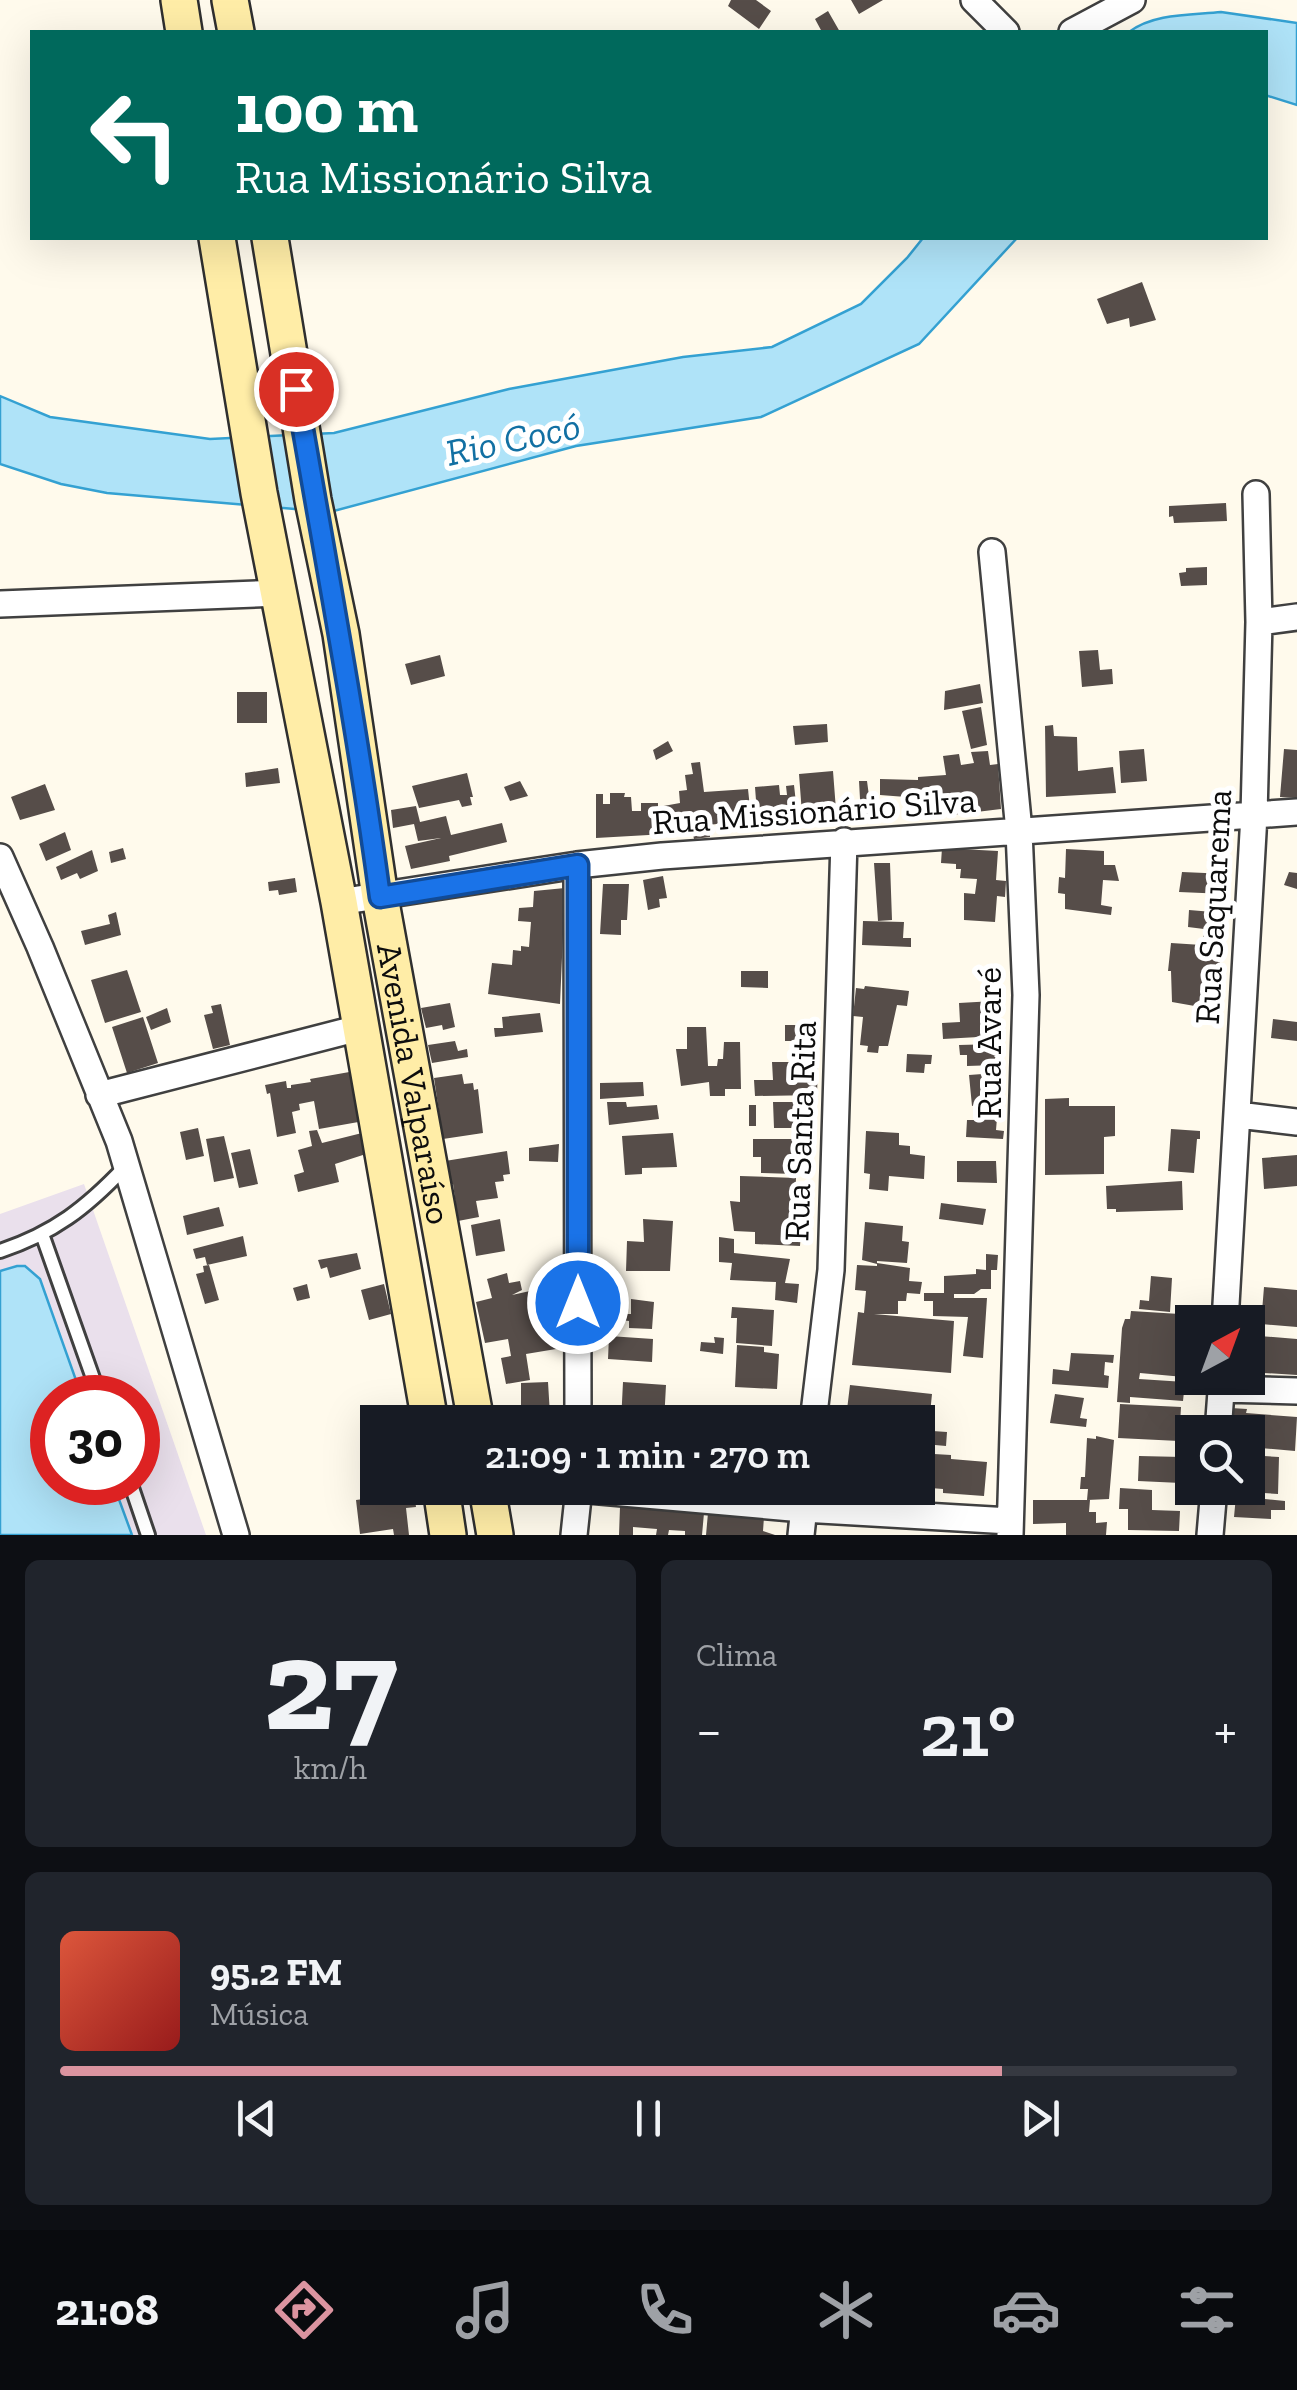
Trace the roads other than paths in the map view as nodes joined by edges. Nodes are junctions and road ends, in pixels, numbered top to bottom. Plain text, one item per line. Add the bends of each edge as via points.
1 (179, 0) edge
2 (230, 0) edge
3 (974, 0) edge
4 (1132, 0) edge
5 (184, 30) edge
6 (236, 30) edge
7 (1004, 30) edge
8 (1076, 30) edge
9 (218, 240) edge
10 (270, 240) edge
11 (1256, 494) dead end
12 (992, 552) dead end
13 (278, 582) junction
14 (0, 604) edge
15 (1297, 617) edge
16 (1259, 622) junction
17 (1297, 812) edge
18 (1254, 816) junction
19 (1019, 831) junction
20 (844, 842) junction
21 (0, 857) edge
22 (578, 865) junction
23 (380, 897) junction
24 (339, 902) junction
25 (359, 1028) junction
26 (99, 1095) junction
27 (1238, 1115) junction
28 (1297, 1122) edge
29 (127, 1166) junction
30 (42, 1234) junction
31 (0, 1252) edge
32 (1226, 1305) edge
33 (92, 1375) edge
34 (1265, 1388) edge
35 (1297, 1391) edge
36 (427, 1405) edge
37 (473, 1405) edge
38 (578, 1405) edge
39 (815, 1405) edge
40 (138, 1505) edge
41 (444, 1505) edge
42 (490, 1505) edge
43 (577, 1505) edge
44 (804, 1505) edge
45 (852, 1505) edge
46 (1213, 1505) edge
47 (1010, 1528) edge
48 (148, 1535) edge
49 (236, 1535) edge
50 (448, 1535) edge
51 (495, 1535) edge
52 (574, 1535) edge
53 (802, 1535) edge
54 (1210, 1535) edge

1 - 5 main road
2 - 6 main road
3 - 7 street
4 - 8 street
9 - 13 main road, Avenida Valparaíso
10 - 23 main road, Avenida Valparaíso
11 - 16 street, Rua Saquarema
12 - 19 street, Rua Avaré
13 - 14 street
13 - 24 main road, Avenida Valparaíso
15 - 16 street
16 - 18 street, Rua Saquarema
17 - 18 street, Rua Missionário Silva
18 - 19 street, Rua Missionário Silva
18 - 27 street, Rua Saquarema
19 - 20 street, Rua Missionário Silva
19 - 47 street, Rua Avaré via 1026,994
20 - 22 street, Rua Missionário Silva
20 - 39 street, Rua Santa Rita via 831,1270
21 - 26 street
22 - 23 street, Rua Missionário Silva
22 - 38 street
23 - 24 street, Rua Missionário Silva
23 - 37 main road, Avenida Valparaíso
24 - 25 main road, Avenida Valparaíso
25 - 26 street
25 - 36 main road, Avenida Valparaíso
26 - 29 street
27 - 28 street
27 - 32 street, Rua Saquarema
29 - 30 lane via 89,1206
29 - 49 street
30 - 31 lane
30 - 33 lane
34 - 35 street
40 - 48 lane
41 - 50 main road
42 - 51 main road
43 - 52 street
44 - 53 street
45 - 47 street
46 - 54 street

